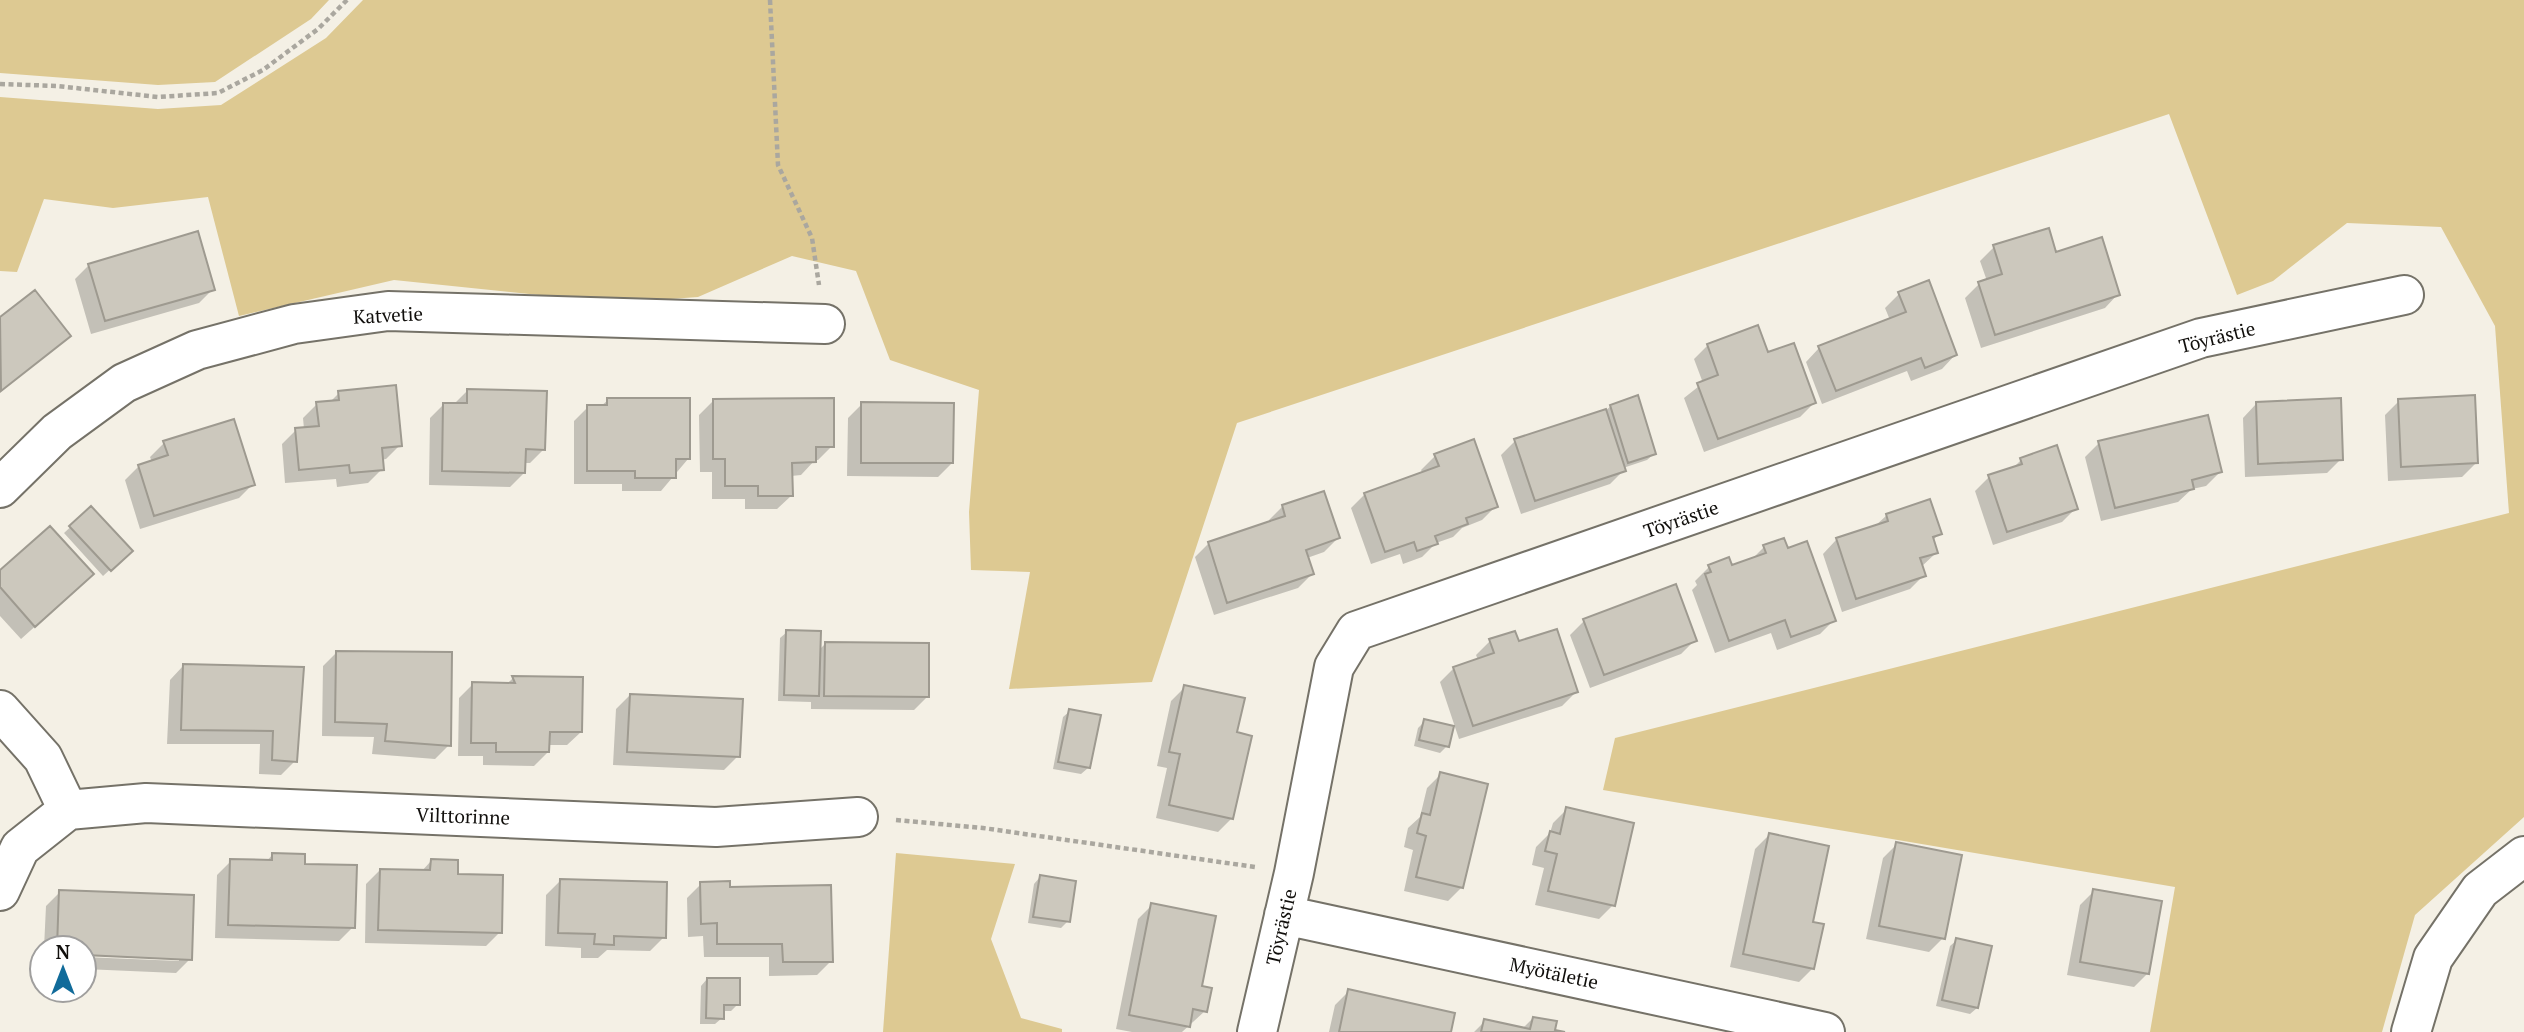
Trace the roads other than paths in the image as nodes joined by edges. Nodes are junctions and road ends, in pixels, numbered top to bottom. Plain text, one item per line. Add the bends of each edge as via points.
1 (2404, 295) dead end
2 (825, 324) road end
3 (0, 488) edge
4 (0, 710) edge
5 (68, 810) junction
6 (858, 817) road end
7 (2524, 856) edge
8 (0, 891) edge
9 (1284, 915) junction
10 (1257, 1032) edge
11 (1825, 1032) edge
12 (2411, 1032) edge

1 - 9 street, Töyrästie via 2201,338 1356,631 1334,667
2 - 3 street, Katvetie via 388,311 294,324 197,350 124,383 57,432
4 - 5 street via 43,758
5 - 6 street, Vilttorinne via 146,803 716,827
5 - 8 street via 20,848
7 - 12 street via 2480,890 2432,958
9 - 10 street, Töyrästie
9 - 11 street, Myötäletie

